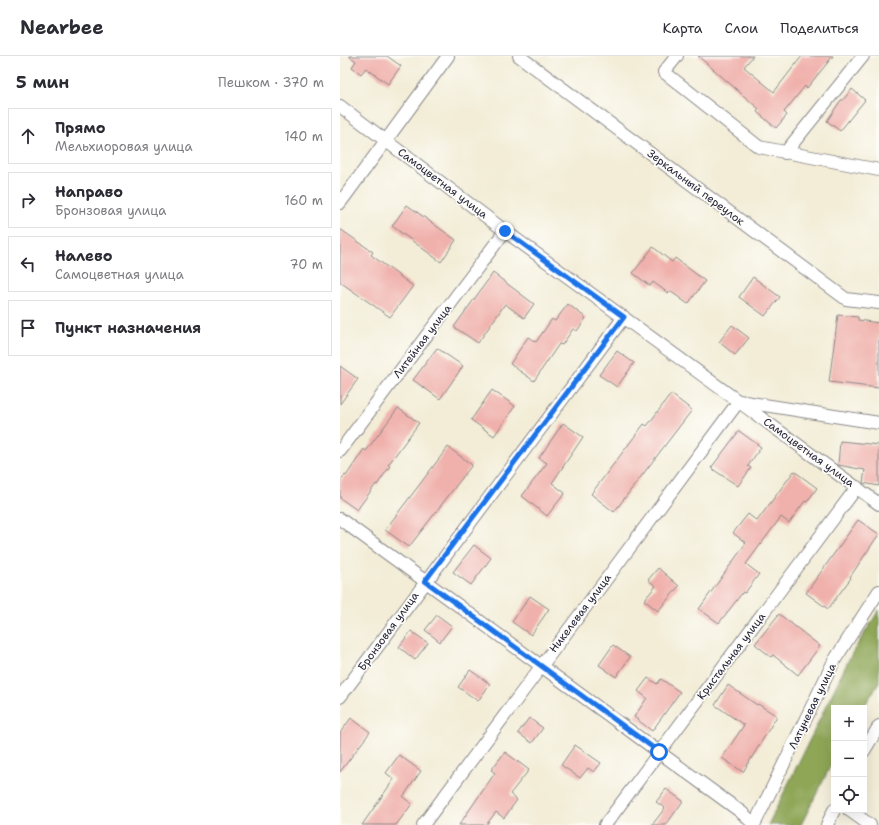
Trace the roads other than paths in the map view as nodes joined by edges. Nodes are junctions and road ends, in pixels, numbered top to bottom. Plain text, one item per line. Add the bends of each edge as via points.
1 (448, 56) edge
2 (519, 56) edge
3 (676, 56) edge
4 (863, 56) edge
5 (340, 106) edge
6 (386, 140) junction
7 (785, 153) junction
8 (879, 170) edge
9 (340, 203) edge
10 (505, 231) junction
11 (879, 303) edge
12 (624, 317) junction
13 (739, 401) junction
14 (879, 422) edge
15 (340, 451) edge
16 (857, 487) junction
17 (879, 504) edge
18 (340, 519) edge
19 (425, 581) junction
20 (879, 591) edge
21 (540, 666) junction
22 (340, 697) edge
23 (879, 726) edge
24 (867, 746) edge
25 (659, 752) junction
26 (833, 813) edge
27 (853, 813) edge
28 (754, 824) edge
29 (423, 825) edge
30 (605, 825) edge
31 (827, 825) edge
32 (870, 825) edge

1 - 6 street
2 - 11 street, Зеркальный переулок via 846,299
3 - 7 street via 664,72 759,147
4 - 7 street
5 - 6 street, Самоцветная улица
6 - 9 street
6 - 10 street, Самоцветная улица
7 - 8 street
10 - 12 street, Самоцветная улица
10 - 15 street, Литейная улица
12 - 13 street, Самоцветная улица
12 - 19 street, Бронзовая улица
13 - 14 street, Самоцветная улица
13 - 16 street, Самоцветная улица
13 - 21 street, Никелевая улица
16 - 17 street, Самоцветная улица
16 - 25 street, Кристальная улица
18 - 19 street
19 - 21 street
19 - 22 street, Бронзовая улица
20 - 28 street, Латуневая улица via 834,661
21 - 25 street
21 - 29 street, Никелевая улица
23 - 24 street
25 - 28 street
25 - 30 street, Кристальная улица
26 - 31 street
27 - 32 street

